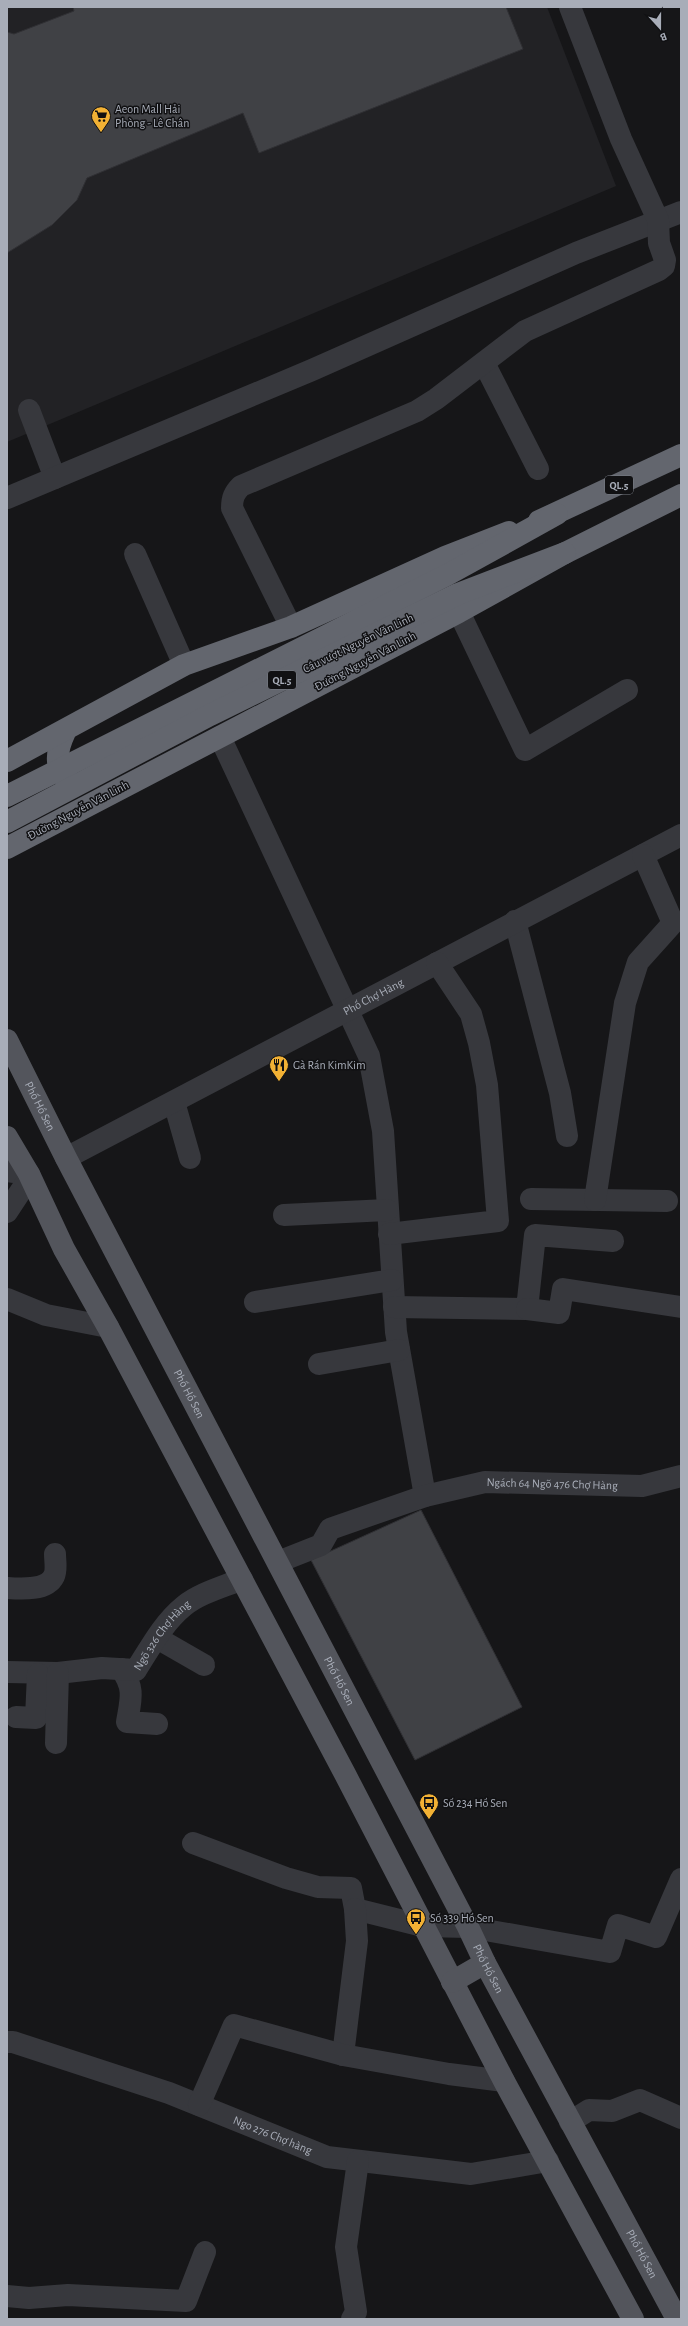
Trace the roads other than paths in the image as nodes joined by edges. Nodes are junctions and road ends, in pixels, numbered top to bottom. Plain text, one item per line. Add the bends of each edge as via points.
1 (570, 7) edge
2 (681, 212) edge
3 (658, 220) junction
4 (484, 363) junction
5 (29, 410) dead end
6 (681, 455) edge
7 (538, 469) dead end
8 (55, 478) junction
9 (681, 495) edge
10 (7, 498) edge
11 (557, 514) junction
12 (565, 553) junction
13 (135, 554) dead end
14 (459, 612) junction
15 (291, 627) junction
16 (184, 665) junction
17 (627, 690) dead end
18 (65, 732) junction
19 (220, 737) junction
20 (43, 743) junction
21 (7, 747) edge
22 (7, 761) edge
23 (110, 793) junction
24 (7, 796) edge
25 (7, 822) edge
26 (681, 835) edge
27 (7, 848) edge
28 (643, 855) junction
29 (515, 921) junction
30 (437, 963) junction
31 (347, 1012) junction
32 (7, 1040) edge
33 (174, 1102) junction
34 (567, 1136) dead end
35 (7, 1137) edge
36 (66, 1158) junction
37 (190, 1158) dead end
38 (7, 1171) edge
39 (29, 1176) junction
40 (531, 1199) dead end
41 (595, 1200) junction
42 (667, 1202) dead end
43 (388, 1210) junction
44 (7, 1212) edge
45 (284, 1214) dead end
46 (389, 1234) junction
47 (613, 1241) dead end
48 (392, 1280) junction
49 (7, 1299) edge
50 (255, 1302) dead end
51 (394, 1307) junction
52 (681, 1307) edge
53 (527, 1309) junction
54 (108, 1327) junction
55 (399, 1350) junction
56 (319, 1364) dead end
57 (681, 1476) edge
58 (425, 1496) junction
59 (55, 1554) dead end
60 (278, 1562) junction
61 (242, 1579) junction
62 (7, 1588) edge
63 (157, 1638) junction
64 (204, 1664) dead end
65 (121, 1669) junction
66 (7, 1672) edge
67 (48, 1674) junction
68 (16, 1717) dead end
69 (157, 1724) dead end
70 (56, 1743) dead end
71 (193, 1844) dead end
72 (681, 1879) edge
73 (355, 1909) junction
74 (423, 1926) junction
75 (468, 1927) junction
76 (485, 1963) junction
77 (452, 1982) junction
78 (7, 2042) edge
79 (343, 2055) junction
80 (504, 2081) junction
81 (199, 2104) junction
82 (681, 2118) edge
83 (570, 2122) junction
84 (358, 2161) junction
85 (548, 2161) junction
86 (205, 2252) dead end
87 (7, 2296) edge
88 (352, 2319) edge
89 (633, 2319) edge
90 (677, 2319) edge

1 - 3 street via 621,139
2 - 3 street
3 - 4 street via 664,266 525,331
3 - 8 street
4 - 7 street
4 - 15 street via 417,411 241,486 234,493 232,508
5 - 8 street
6 - 11 highway, QL.5
8 - 10 street
9 - 12 highway, Đường Nguyễn Văn Linh / QL.5
11 - 15 highway, QL.5 via 445,558
11 - 24 highway, Cầu vượt Nguyễn Văn Linh / QL.5, bridge via 447,575
12 - 14 highway, Đường Nguyễn Văn Linh / QL.5
12 - 25 highway, Cầu vượt Nguyễn Văn Linh / QL.5, bridge via 458,594 210,715
13 - 16 street
14 - 17 street via 525,750
14 - 19 highway, Đường Nguyễn Văn Linh / QL.5
15 - 16 highway, QL.5
16 - 18 highway, QL.5
18 - 20 highway, QL.5
18 - 23 highway via 58,748 57,763 63,778 76,790 92,795
19 - 23 highway, Đường Nguyễn Văn Linh / QL.5
19 - 31 street
20 - 21 highway
20 - 22 highway, QL.5
23 - 27 highway, Đường Nguyễn Văn Linh / QL.5
26 - 28 street, Phố Chợ Hàng
28 - 29 street, Phố Chợ Hàng
28 - 41 street via 674,923 638,962 625,1003
29 - 30 street, Phố Chợ Hàng
29 - 34 street via 560,1093
30 - 31 street, Phố Chợ Hàng
30 - 46 street via 471,1014 480,1043 487,1086 498,1221
31 - 33 street, Phố Chợ Hàng
31 - 43 street via 369,1056 383,1131
32 - 36 main road, Phố Hồ Sen
33 - 36 street, Phố Chợ Hàng
33 - 37 street
35 - 39 main road
36 - 60 main road, Phố Hồ Sen
38 - 39 street
39 - 44 street
39 - 54 main road via 64,1249
40 - 41 street
41 - 42 street
43 - 45 street
43 - 46 street
46 - 48 street
47 - 53 street via 535,1235
48 - 50 street
48 - 51 street
49 - 54 street via 46,1315
51 - 53 street
51 - 55 street
52 - 53 street via 563,1289 559,1313
54 - 61 main road
55 - 56 street
55 - 58 street
57 - 58 street, Ngách 64 Ngõ 476 Chợ Hàng via 642,1486 485,1482
58 - 60 street, Ngách 64 Ngõ 476 Chợ Hàng via 330,1529 321,1545
59 - 62 street via 56,1572 48,1583 30,1588
60 - 75 main road, Phố Hồ Sen
61 - 63 street, Ngõ 326 Chợ Hàng via 184,1606
61 - 74 main road
63 - 64 street
63 - 65 street, Ngõ 326 Chợ Hàng via 136,1670
65 - 67 street, Ngõ 326 Chợ Hàng via 102,1668
65 - 69 street via 131,1684 127,1722
66 - 67 street, Ngõ 326 Chợ Hàng
67 - 68 street via 36,1718
67 - 70 street
71 - 73 street via 318,1887 351,1888
72 - 75 street via 656,1936 618,1926 610,1952
73 - 74 street
73 - 79 street via 357,1941
74 - 75 street
74 - 77 main road
75 - 76 main road, Phố Hồ Sen
76 - 77 main road
76 - 83 main road, Phố Hồ Sen
77 - 80 main road
78 - 81 street, Ngo 276 Chợ hàng
79 - 80 street via 448,2074
79 - 81 street via 234,2025
80 - 85 main road
81 - 84 street, Ngo 276 Chợ hàng via 328,2157
82 - 83 street via 640,2100 612,2111 589,2110
83 - 90 main road, Phố Hồ Sen
84 - 85 street, Ngo 276 Chợ hàng via 470,2174
84 - 88 street via 346,2247 356,2312
85 - 89 main road
86 - 87 street via 186,2301 68,2295 29,2298

